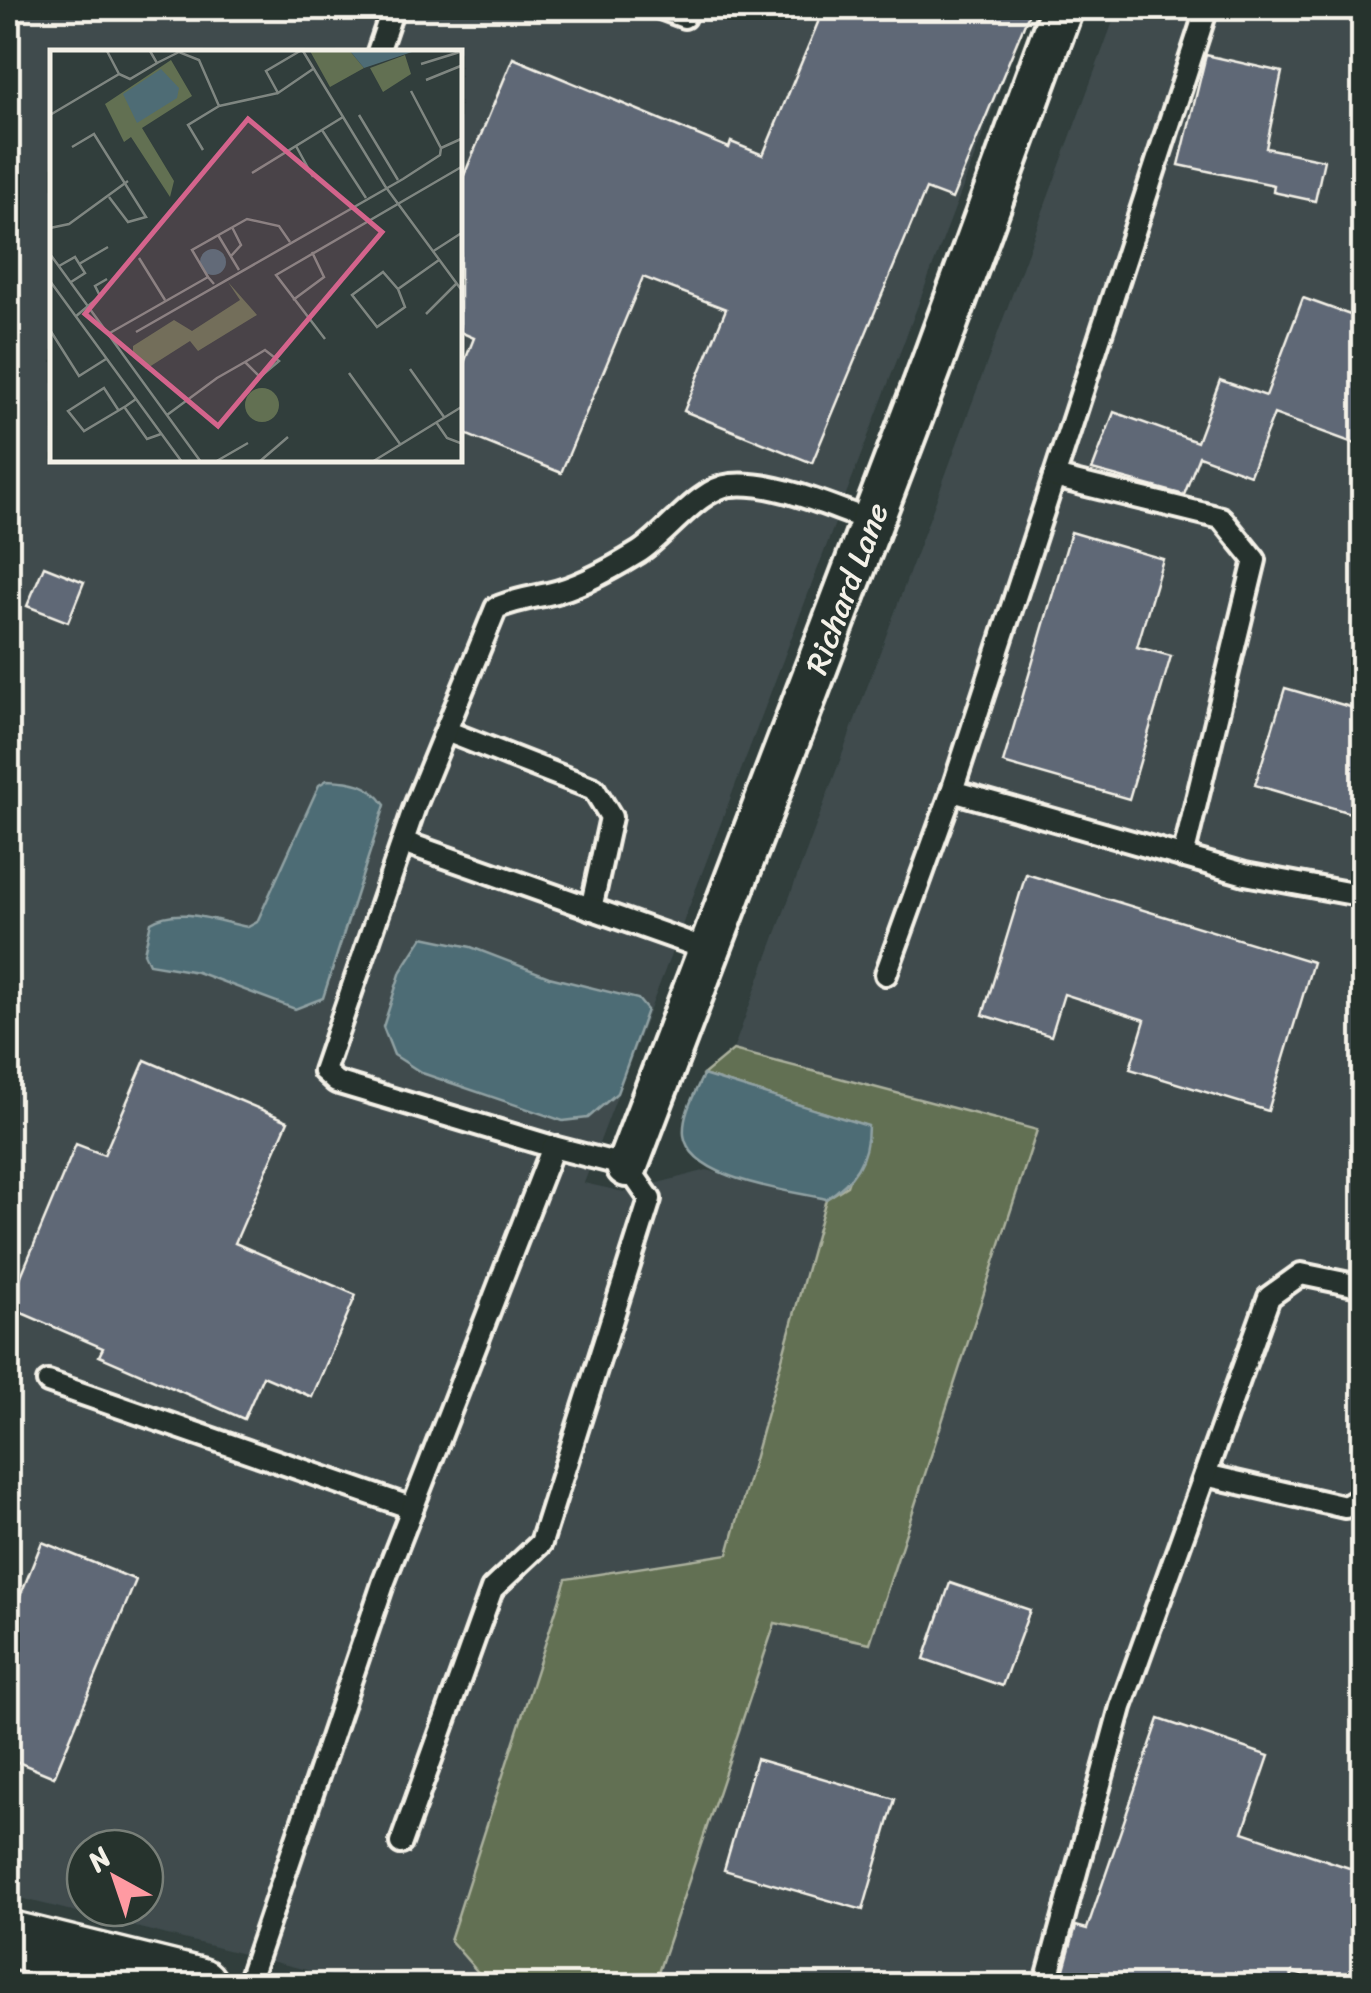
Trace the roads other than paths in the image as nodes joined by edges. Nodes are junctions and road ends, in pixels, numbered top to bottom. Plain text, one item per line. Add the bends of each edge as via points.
1 (393, 8) edge
2 (660, 8) edge
3 (1062, 8) edge
4 (1207, 8) edge
5 (684, 17) dead end
6 (379, 50) edge
7 (1054, 477) junction
8 (872, 521) junction
9 (446, 731) junction
10 (952, 791) junction
11 (403, 842) junction
12 (1183, 857) junction
13 (1364, 896) edge
14 (591, 909) junction
15 (709, 950) junction
16 (886, 974) dead end
17 (553, 1148) junction
18 (627, 1166) junction
19 (1364, 1288) edge
20 (48, 1382) dead end
21 (1204, 1475) junction
22 (1364, 1496) edge
23 (412, 1508) junction
24 (400, 1843) dead end
25 (8, 1938) edge
26 (199, 1986) edge
27 (247, 1986) edge
28 (1045, 1986) edge

1 - 6 lane
2 - 5 lane
3 - 8 street, Richard Lane
4 - 7 lane
7 - 10 lane
7 - 12 lane via 1220,518 1255,560
8 - 9 lane via 764,487 728,485 701,496 686,515 607,570 496,608
8 - 15 street, Richard Lane
9 - 11 lane
9 - 14 lane via 594,788 611,817
10 - 12 lane
10 - 16 lane
11 - 14 lane
11 - 17 lane via 324,1071 336,1082
12 - 13 lane
14 - 15 lane
15 - 18 street, Richard Lane
17 - 18 lane
17 - 23 lane
18 - 24 lane via 650,1199 541,1543 492,1589
19 - 21 lane via 1301,1274 1269,1297
20 - 23 lane
21 - 22 lane via 1345,1507
21 - 28 lane via 1121,1707
23 - 27 lane
25 - 26 main road

